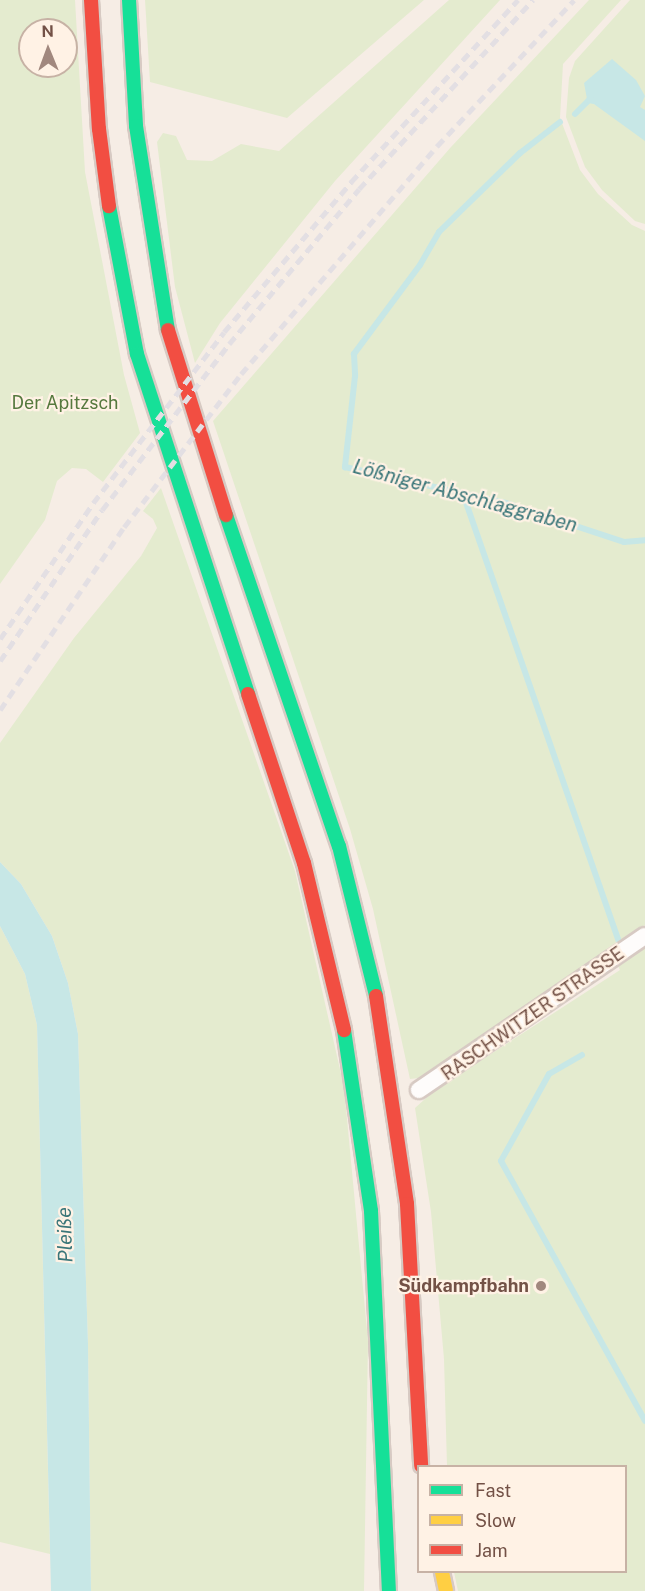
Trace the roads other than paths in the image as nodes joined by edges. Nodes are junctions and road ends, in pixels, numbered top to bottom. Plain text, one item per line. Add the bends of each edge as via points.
1 (91, 0) edge
2 (129, 0) edge
3 (645, 936) edge
4 (419, 1090) dead end
5 (421, 1465) edge
6 (442, 1573) edge
7 (389, 1591) edge
8 (446, 1591) edge

1 - 7 highway via 98,118 109,209 137,354 297,841 342,1013 370,1211
2 - 5 highway via 136,126 167,327 204,452 339,846 378,1004 407,1204
3 - 4 street, RASCHWITZER STRASSE
6 - 8 highway

